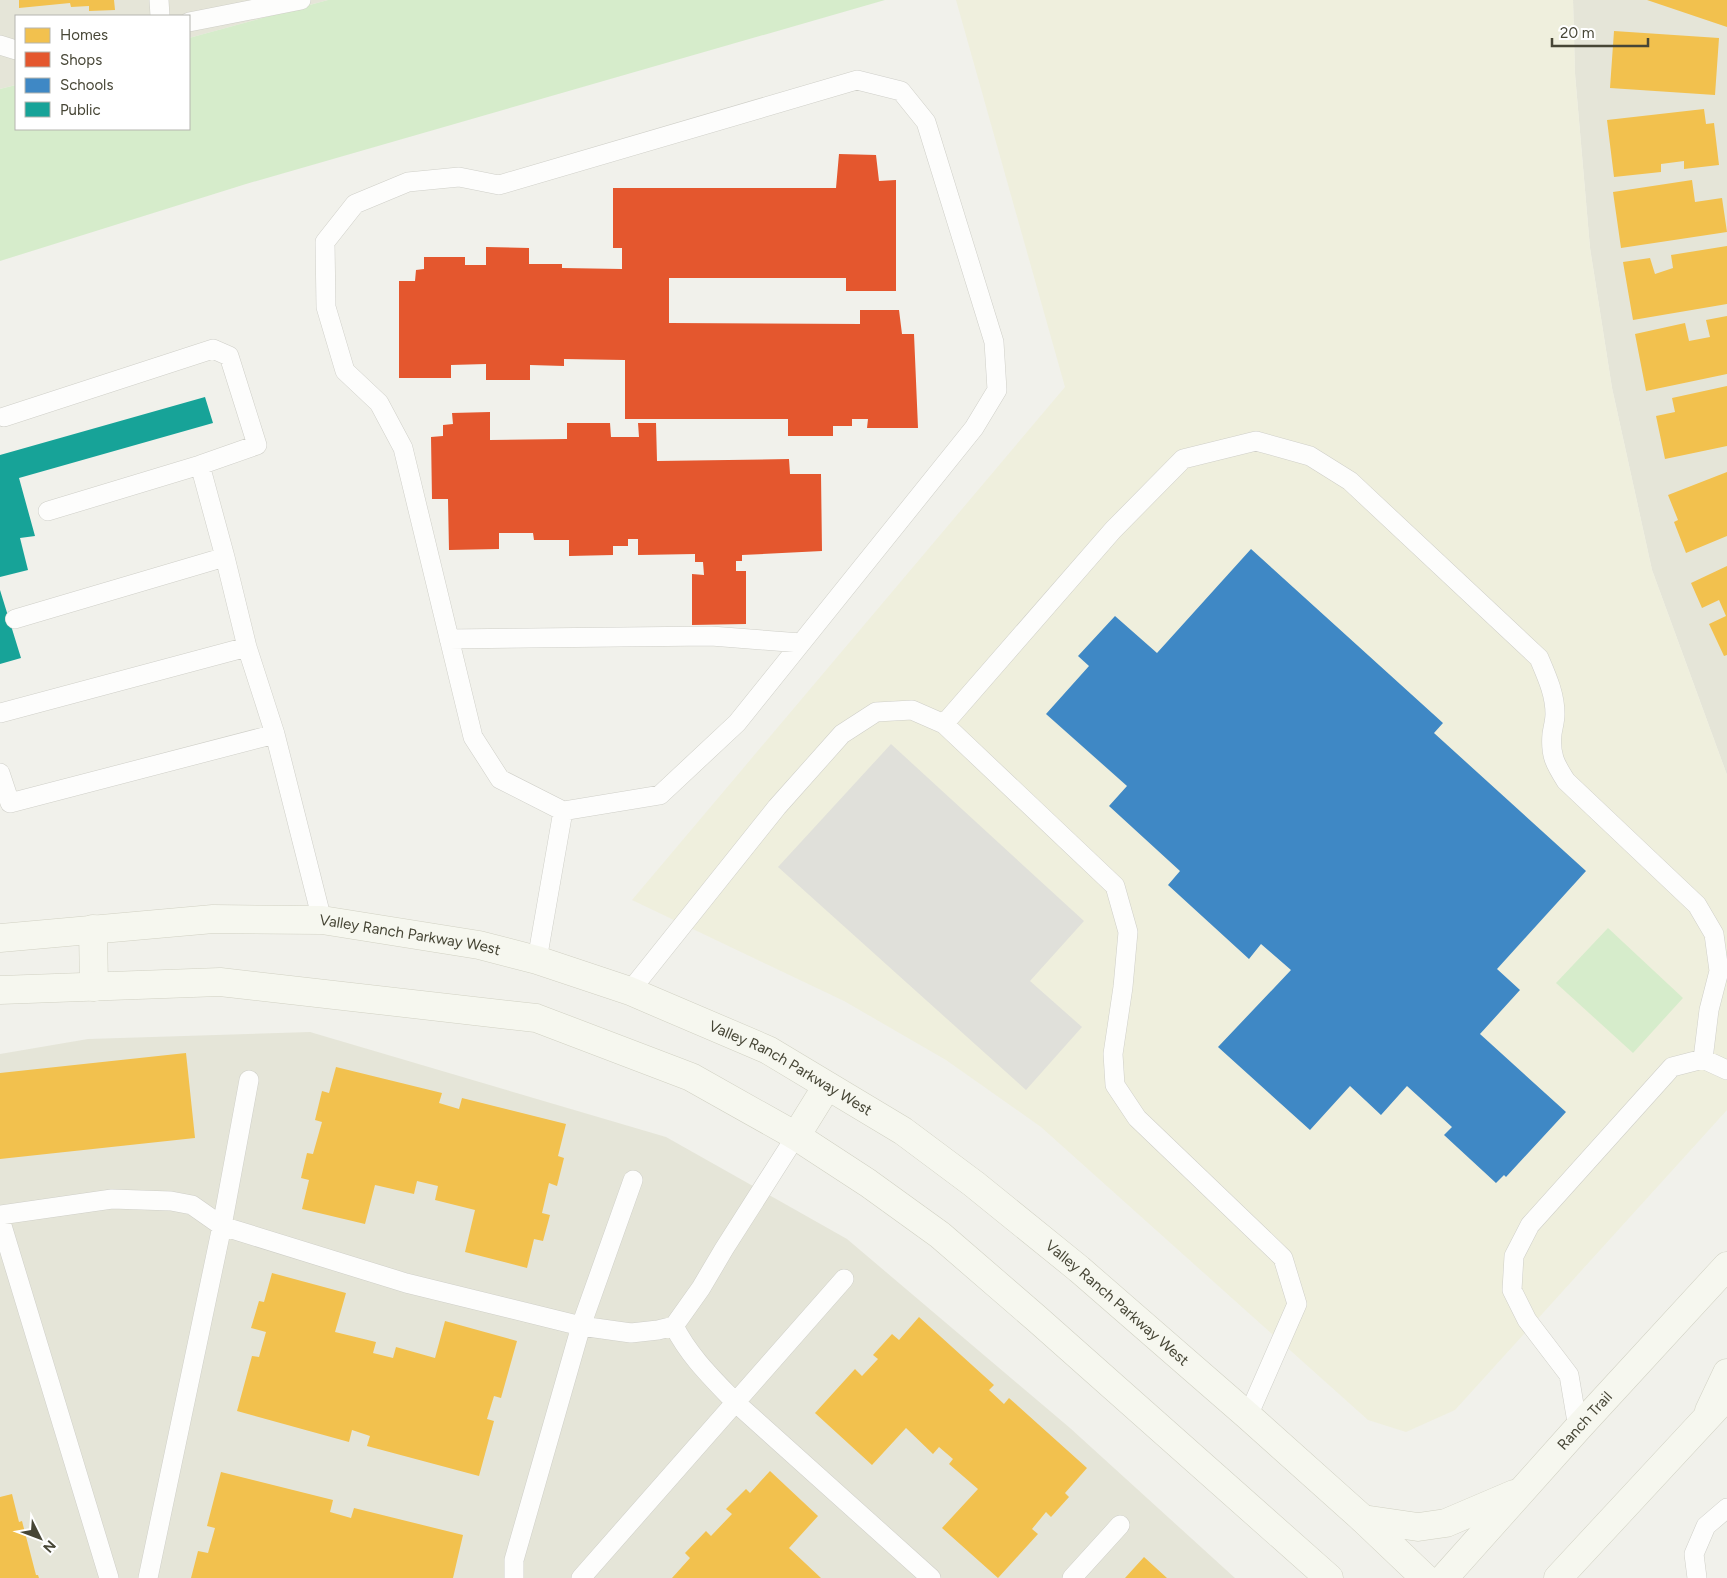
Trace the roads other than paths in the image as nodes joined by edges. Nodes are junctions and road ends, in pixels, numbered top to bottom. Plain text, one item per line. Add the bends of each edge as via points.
1 (159, 0) edge
2 (301, 0) edge
3 (160, 15) edge
4 (190, 22) edge
5 (0, 45) edge
6 (15, 50) edge
7 (4, 417) dead end
8 (200, 465) junction
9 (48, 511) dead end
10 (225, 558) junction
11 (15, 619) dead end
12 (449, 639) junction
13 (801, 643) junction
14 (247, 648) junction
15 (0, 713) edge
16 (944, 724) junction
17 (275, 734) junction
18 (0, 773) edge
19 (563, 811) junction
20 (322, 920) junction
21 (94, 929) junction
22 (0, 938) edge
23 (538, 960) junction
24 (94, 987) junction
25 (0, 990) edge
26 (630, 991) junction
27 (1703, 1059) junction
28 (1727, 1070) edge
29 (249, 1080) dead end
30 (827, 1086) junction
31 (796, 1136) junction
32 (633, 1180) dead end
33 (0, 1215) edge
34 (0, 1219) edge
35 (222, 1226) junction
36 (1727, 1266) edge
37 (844, 1279) dead end
38 (581, 1326) junction
39 (674, 1326) junction
40 (1727, 1373) edge
41 (1727, 1396) edge
42 (735, 1402) junction
43 (1248, 1416) junction
44 (1704, 1421) junction
45 (1578, 1428) junction
46 (1522, 1490) junction
47 (1727, 1508) edge
48 (1363, 1519) junction
49 (1120, 1524) dead end
50 (1306, 1567) edge
51 (109, 1578) edge
52 (148, 1578) edge
53 (514, 1578) edge
54 (580, 1578) edge
55 (931, 1578) edge
56 (1072, 1578) edge
57 (1328, 1578) edge
58 (1425, 1578) edge
59 (1444, 1578) edge
60 (1558, 1578) edge
61 (1697, 1578) edge

1 - 3 lane
2 - 4 lane
5 - 6 lane
7 - 8 lane via 212,349 229,356 257,445
8 - 9 lane
8 - 10 lane
10 - 11 lane
10 - 14 lane
12 - 13 lane via 711,636
12 - 13 lane via 404,448 379,403 345,371 326,307 326,242 355,204 408,182 459,177 499,185 857,80 901,91 926,122 994,342 997,390 974,428
12 - 19 lane via 473,736 500,779
13 - 19 lane via 737,723 660,795
14 - 15 lane
14 - 17 lane
16 - 26 lane via 912,710 876,712 842,734 776,807
16 - 27 lane via 1113,530 1183,459 1256,441 1310,456 1350,481 1539,658 1552,687 1554,763 1566,781 1697,905 1714,934 1719,971 1709,1010
16 - 43 lane via 1115,886 1128,932 1113,1054 1115,1085 1137,1118 1283,1258 1296,1304
17 - 18 lane via 10,803
17 - 20 lane
19 - 23 lane
20 - 21 main road, Valley Ranch Parkway West via 212,919
20 - 23 main road, Valley Ranch Parkway West via 479,945
21 - 22 main road, Valley Ranch Parkway West
21 - 24 main road
23 - 26 main road, Valley Ranch Parkway West
24 - 25 main road
24 - 31 main road via 220,982 536,1018 691,1077
26 - 30 main road, Valley Ranch Parkway West via 768,1050
27 - 28 lane
27 - 45 lane via 1672,1066 1530,1225 1514,1256 1512,1290 1527,1320 1569,1375
29 - 35 lane
30 - 31 main road
30 - 43 main road, Valley Ranch Parkway West via 903,1130 974,1184 1079,1269
31 - 39 lane
31 - 50 main road via 940,1235 1036,1318
32 - 38 lane
33 - 35 lane via 112,1199 171,1201 192,1205
34 - 51 lane
35 - 38 lane via 406,1283
35 - 52 lane
36 - 45 main road, Ranch Trail
37 - 42 lane
38 - 39 lane via 631,1333
38 - 53 lane via 514,1560
39 - 42 lane via 705,1371
40 - 44 main road
41 - 44 main road
42 - 54 lane
42 - 55 lane
43 - 48 main road, Valley Ranch Parkway West
44 - 60 main road
45 - 46 main road, Ranch Trail
46 - 48 main road via 1446,1523 1418,1527
46 - 59 main road, Ranch Trail
47 - 61 lane via 1706,1526 1694,1554
48 - 58 main road, Valley Ranch Parkway West
49 - 56 lane
50 - 57 main road

